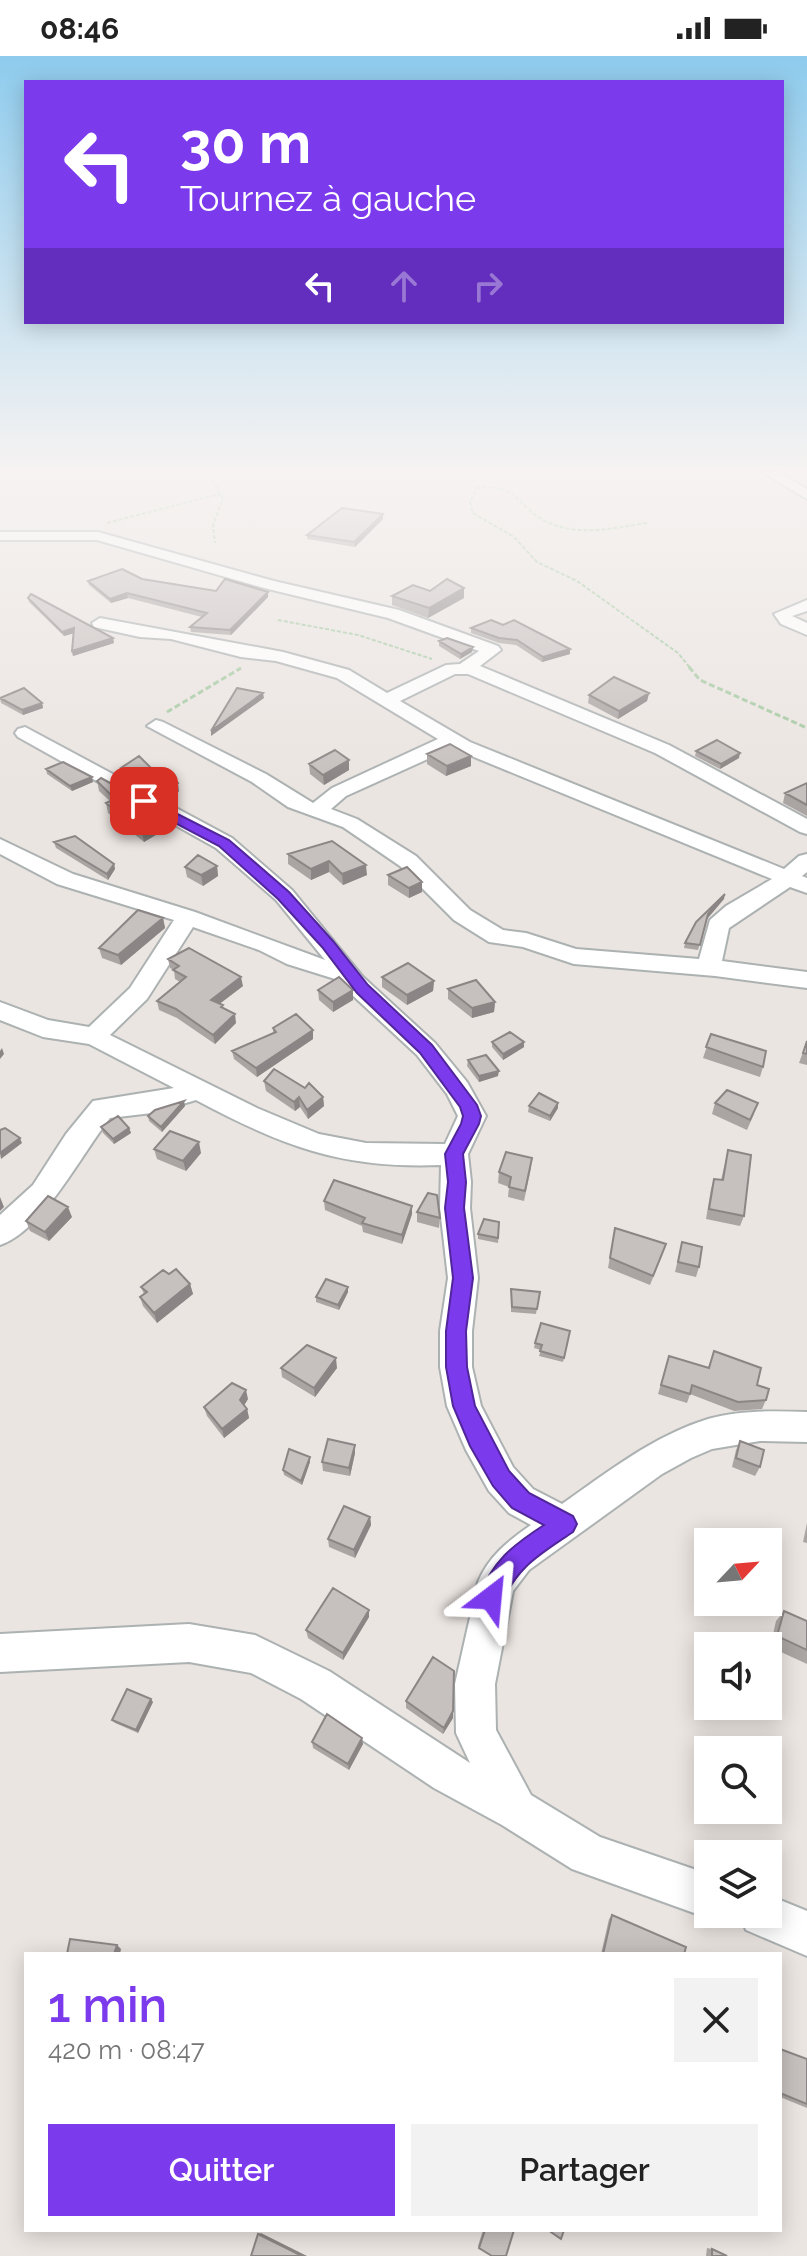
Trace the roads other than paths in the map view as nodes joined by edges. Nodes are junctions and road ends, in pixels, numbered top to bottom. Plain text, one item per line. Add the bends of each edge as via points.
1 (234, 575) edge
2 (807, 605) edge
3 (100, 623) dead end
4 (807, 630) edge
5 (459, 668) junction
6 (387, 700) junction
7 (156, 726) road end
8 (25, 733) dead end
9 (453, 740) junction
10 (316, 811) junction
11 (807, 828) edge
12 (0, 845) edge
13 (807, 861) edge
14 (796, 882) edge
15 (187, 917) junction
16 (715, 968) junction
17 (807, 980) edge
18 (362, 989) junction
19 (0, 1010) edge
20 (96, 1037) junction
21 (198, 1088) junction
22 (454, 1154) junction
23 (0, 1233) edge
24 (807, 1427) edge
25 (565, 1524) junction
26 (0, 1653) edge
27 (517, 1810) junction
28 (694, 1892) edge
29 (782, 1923) edge
30 (807, 1934) edge

1 - 5 street via 393,614 492,650
2 - 4 street via 782,614
3 - 6 street via 343,674
5 - 6 street
5 - 11 street via 662,749
6 - 9 street
7 - 10 street
8 - 18 street via 224,843 284,895
9 - 10 street via 339,792
9 - 14 street
10 - 16 street via 350,823 408,861 462,915 497,937 526,940 574,956
12 - 15 street via 65,879
13 - 14 street
14 - 16 street via 772,890 718,925 710,952
15 - 18 street via 295,959 328,966
15 - 20 street via 141,989
16 - 17 street
18 - 22 street via 426,1049 468,1105 470,1124
19 - 20 street via 43,1028
20 - 21 street
21 - 22 street via 338,1149
21 - 23 street via 141,1107 103,1108 43,1193
22 - 25 street via 463,1278 456,1367 464,1406 501,1479 521,1501
24 - 25 street via 760,1426 710,1434 650,1463
25 - 27 street via 516,1557 496,1582 480,1649 476,1733
26 - 27 street via 189,1643 255,1654 315,1685 448,1774
27 - 28 street via 587,1854
29 - 30 street

